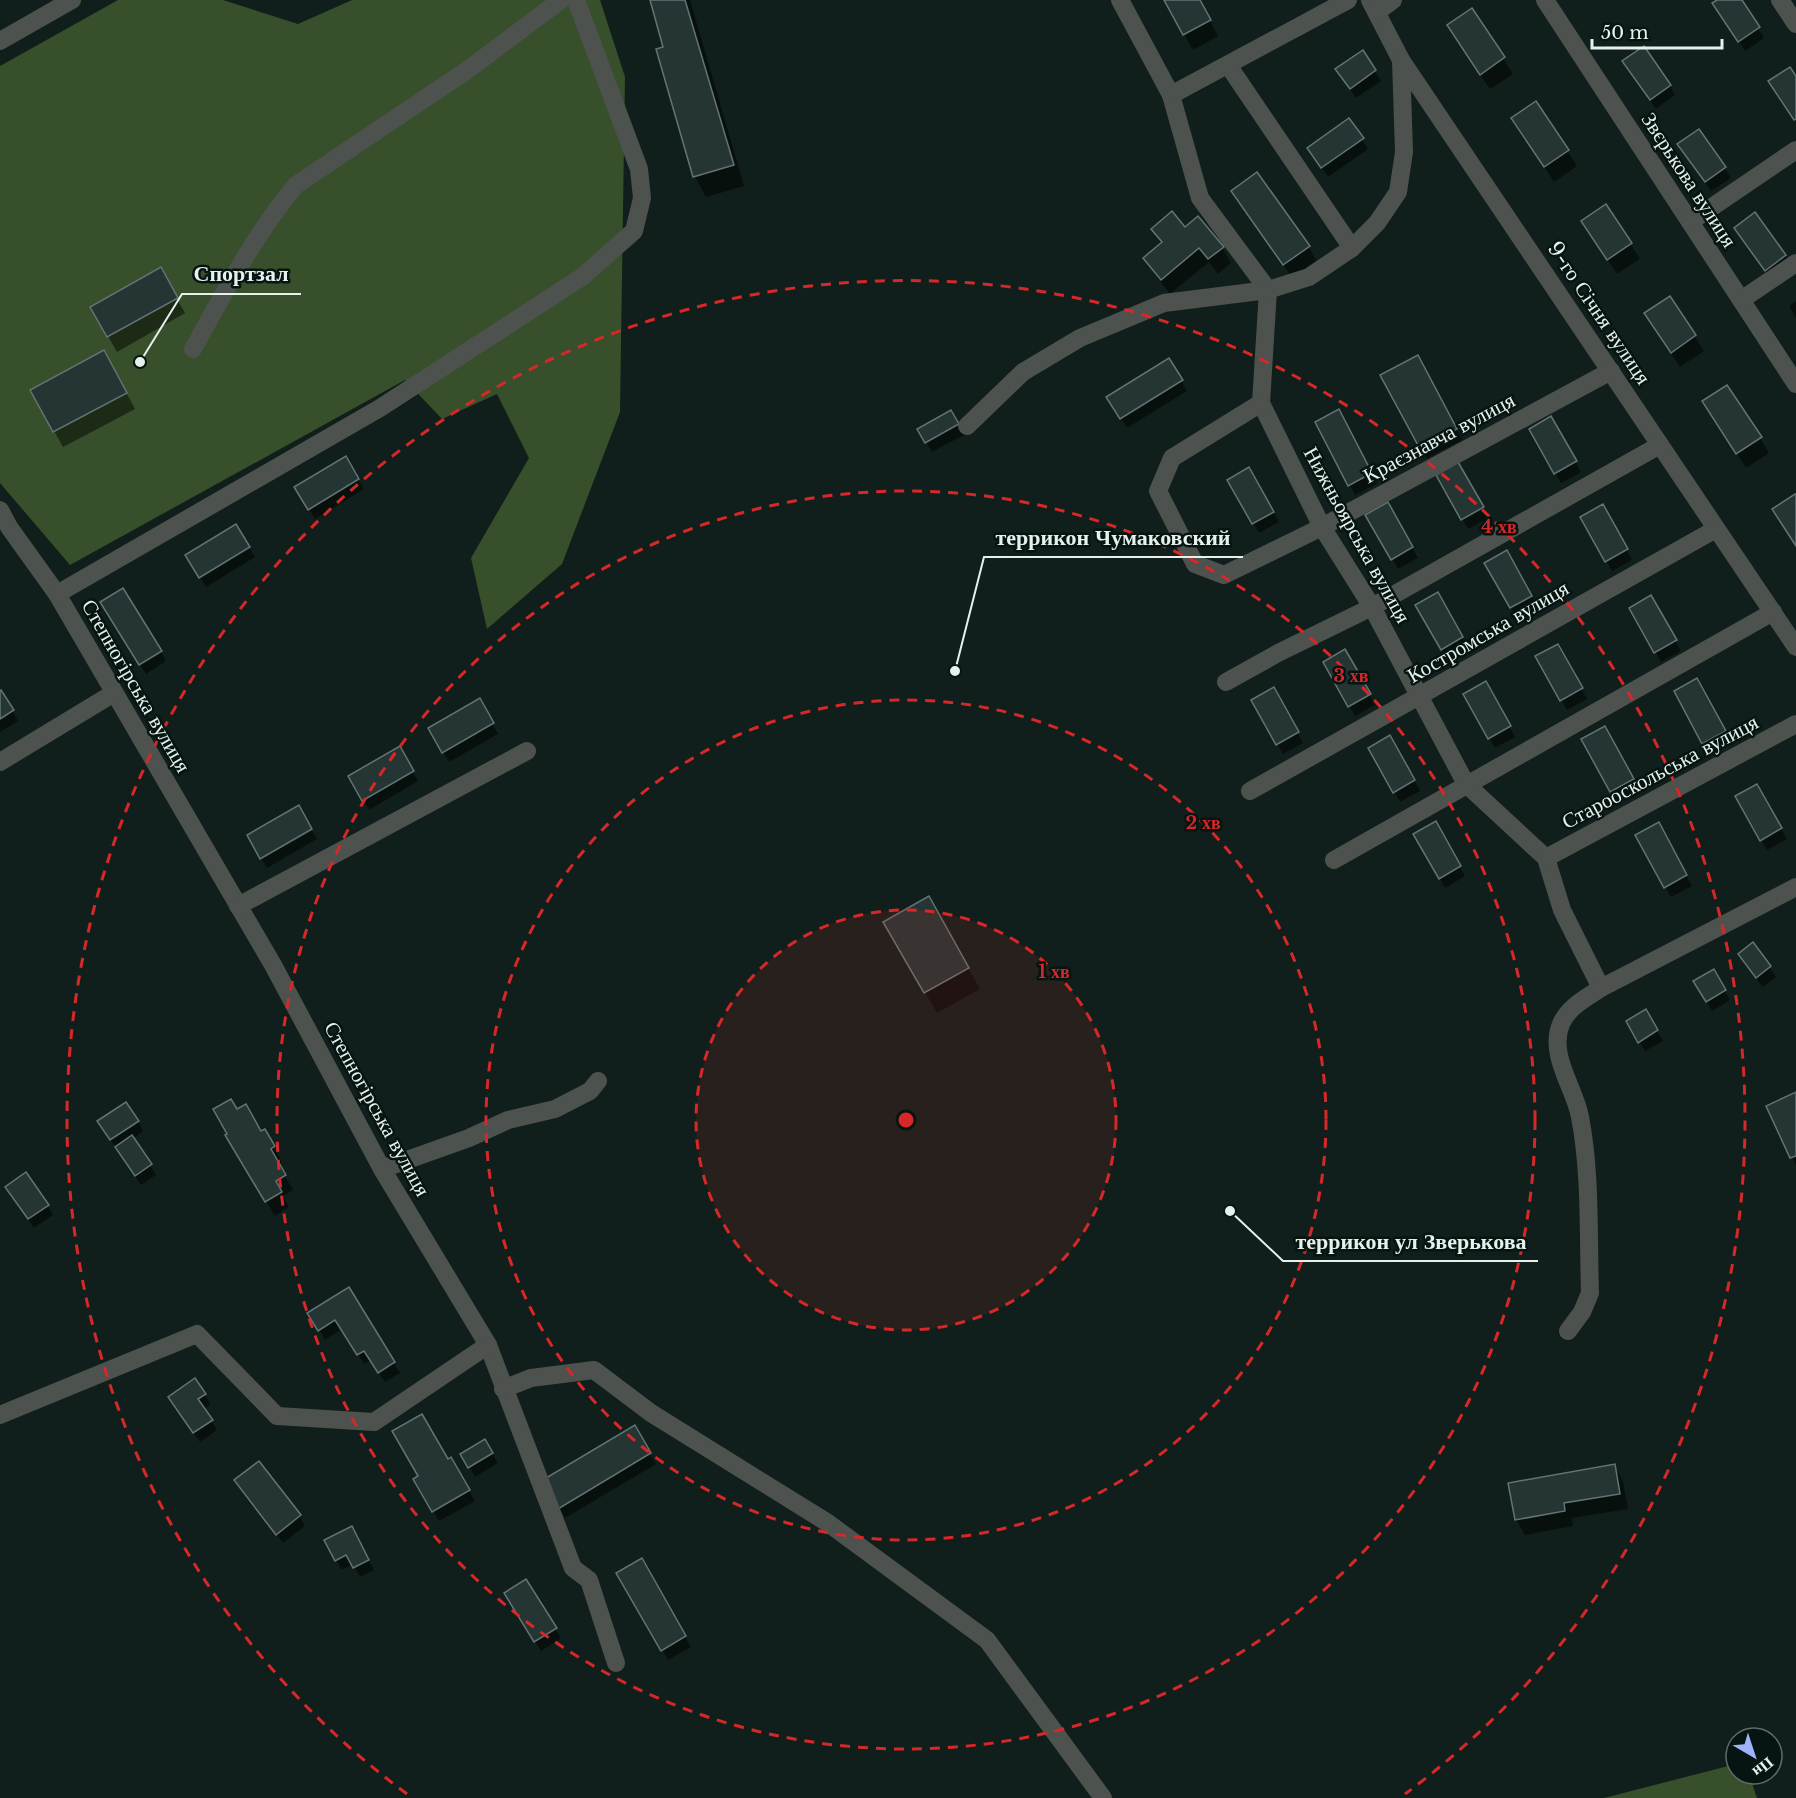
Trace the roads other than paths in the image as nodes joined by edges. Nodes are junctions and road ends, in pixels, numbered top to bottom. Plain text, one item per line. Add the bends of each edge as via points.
1 (72, 0) edge
2 (561, 0) edge
3 (576, 0) edge
4 (1120, 0) edge
5 (1348, 0) edge
6 (1393, 0) edge
7 (1545, 0) edge
8 (1779, 0) edge
9 (1373, 6) edge
10 (1796, 24) edge
11 (0, 41) edge
12 (1401, 60) junction
13 (1228, 65) junction
14 (1171, 94) junction
15 (1796, 150) edge
16 (1690, 222) junction
17 (1352, 249) junction
18 (1796, 264) edge
19 (1268, 290) junction
20 (1741, 300) junction
21 (193, 349) dead end
22 (1611, 370) junction
23 (1796, 384) edge
24 (1261, 403) junction
25 (968, 426) dead end
26 (1660, 445) junction
27 (0, 510) edge
28 (1322, 527) junction
29 (5, 528) edge
30 (1716, 529) junction
31 (57, 594) junction
32 (1372, 607) junction
33 (1773, 612) junction
34 (1796, 647) edge
35 (1226, 682) dead end
36 (114, 693) junction
37 (1421, 696) junction
38 (1796, 724) edge
39 (527, 751) dead end
40 (0, 762) edge
41 (1466, 784) junction
42 (1250, 791) dead end
43 (1546, 858) junction
44 (1334, 860) dead end
45 (1796, 887) edge
46 (238, 906) junction
47 (1601, 988) junction
48 (598, 1081) dead end
49 (382, 1169) junction
50 (1568, 1331) dead end
51 (488, 1345) junction
52 (503, 1389) junction
53 (0, 1415) edge
54 (616, 1662) dead end
55 (1103, 1798) edge

1 - 11 street
2 - 21 street via 466,71 296,185 222,296
3 - 31 street, Степногірська вулиця via 639,169 642,198 634,231 582,277 380,408
4 - 14 street
5 - 13 street
6 - 9 street
7 - 16 street, Звєрькова вулиця
8 - 10 street
9 - 12 street, 9-го Січня вулиця
12 - 17 street via 1404,152 1398,192 1377,223
12 - 22 street, 9-го Січня вулиця
13 - 14 street
13 - 17 street
14 - 19 street via 1200,198
15 - 16 street
16 - 20 street, Звєрькова вулиця
17 - 19 street via 1309,277
18 - 20 street
19 - 24 street, Нижньоярська вулиця
19 - 25 street via 1164,303 1080,338 1023,372
20 - 23 street, Звєрькова вулиця
22 - 26 street, 9-го Січня вулиця
22 - 28 street, Краєзнавча вулиця
24 - 28 street, Нижньоярська вулиця
24 - 28 street, Краєзнавча вулиця via 1172,458 1158,491 1195,564 1224,575
26 - 30 street, 9-го Січня вулиця
26 - 32 street
27 - 29 street, Степногірська вулиця
28 - 32 street, Нижньоярська вулиця
29 - 31 street, Степногірська вулиця
30 - 33 street, 9-го Січня вулиця
30 - 37 street, Костромська вулиця
31 - 36 street, Степногірська вулиця
32 - 35 street
32 - 37 street, Нижньоярська вулиця
33 - 34 street, 9-го Січня вулиця
33 - 41 street
36 - 40 street
36 - 46 street, Степногірська вулиця
37 - 41 street, Нижньоярська вулиця
37 - 42 street, Костромська вулиця
38 - 43 street, Старооскольська вулиця
39 - 46 street
41 - 43 street
41 - 44 street
43 - 47 street via 1562,910
45 - 47 street
46 - 49 street, Степногірська вулиця
47 - 50 street via 1572,1007 1560,1025 1557,1049 1580,1116 1587,1169 1590,1293
48 - 49 street via 590,1091 555,1109 508,1120
49 - 51 street, Степногірська вулиця
51 - 52 street, Степногірська вулиця
51 - 53 street via 374,1422 277,1416 197,1334
52 - 54 street, Степногірська вулиця via 573,1568 588,1580
52 - 55 street via 531,1378 594,1370 651,1413 828,1523 987,1640

